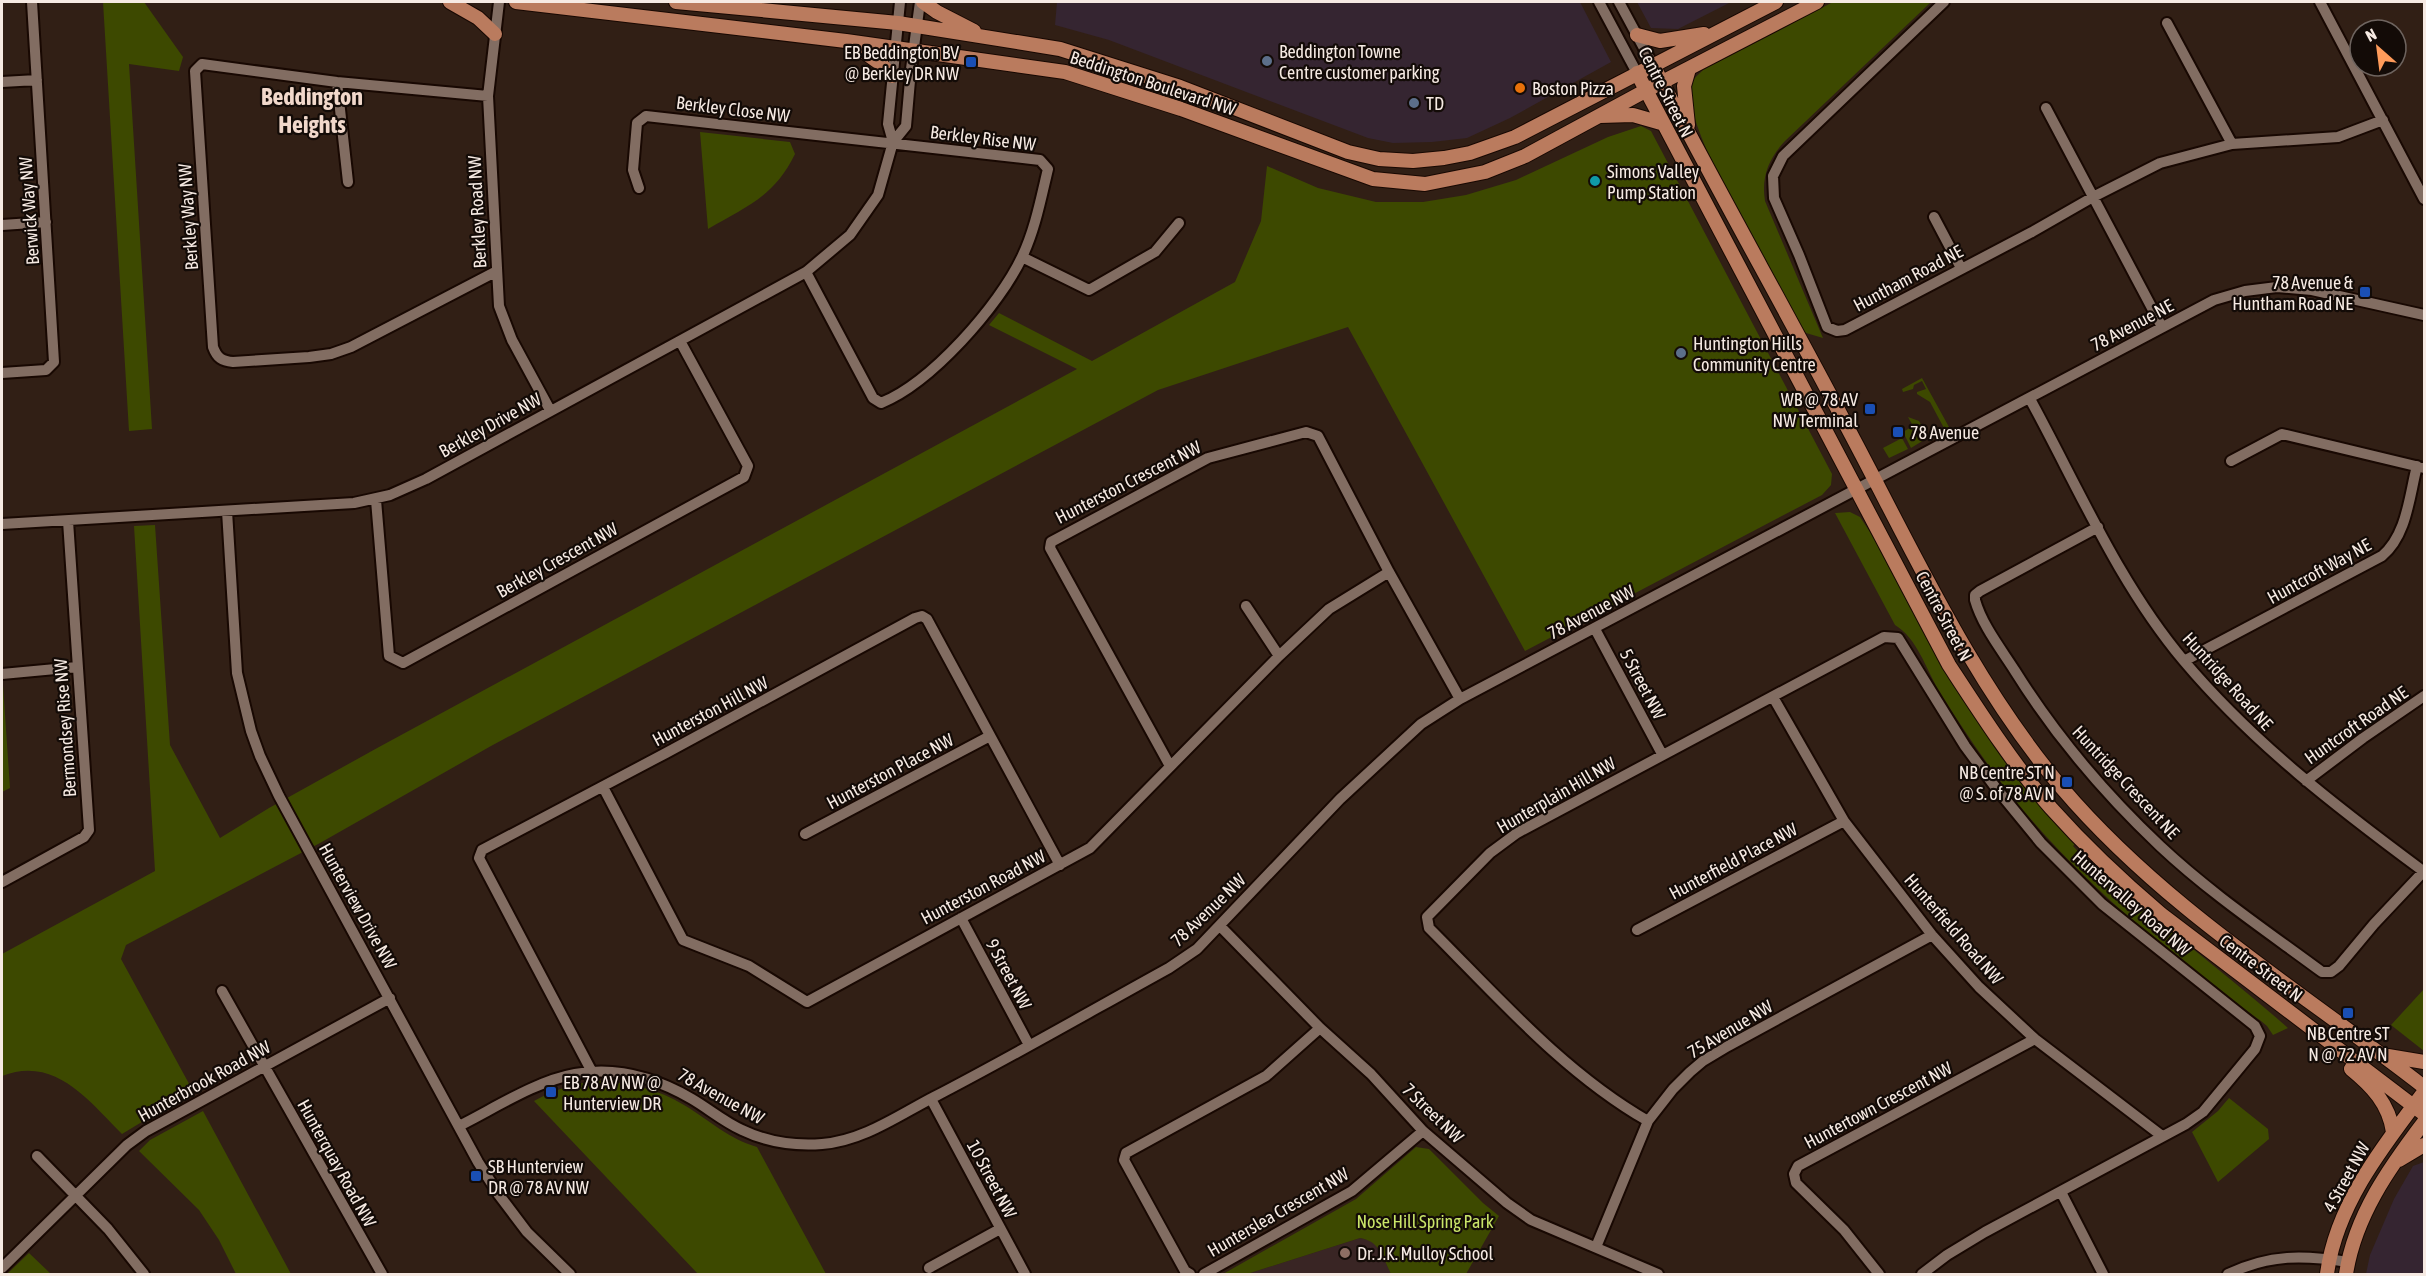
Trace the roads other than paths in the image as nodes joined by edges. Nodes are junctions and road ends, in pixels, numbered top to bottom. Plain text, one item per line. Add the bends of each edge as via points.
1 (32, 2) edge
2 (450, 2) edge
3 (499, 2) edge
4 (516, 2) edge
5 (676, 2) edge
6 (900, 2) edge
7 (922, 2) edge
8 (1599, 2) edge
9 (1619, 2) edge
10 (1776, 2) edge
11 (1817, 2) edge
12 (1944, 2) edge
13 (2320, 2) edge
14 (898, 23) junction
15 (2167, 24) dead end
16 (916, 26) junction
17 (1721, 31) junction
18 (495, 34) junction
19 (1637, 34) junction
20 (981, 35) junction
21 (846, 40) junction
22 (895, 48) junction
23 (913, 50) junction
24 (1645, 69) junction
25 (1689, 69) junction
26 (892, 76) junction
27 (37, 80) junction
28 (2, 82) edge
29 (337, 82) junction
30 (1662, 82) junction
31 (1645, 91) junction
32 (488, 96) junction
33 (2046, 108) dead end
34 (1598, 116) junction
35 (2383, 120) junction
36 (1661, 123) junction
37 (1690, 136) junction
38 (893, 142) junction
39 (2232, 144) junction
40 (348, 182) dead end
41 (639, 188) dead end
42 (2093, 197) junction
43 (2424, 199) edge
44 (1934, 217) dead end
45 (45, 222) junction
46 (1179, 223) dead end
47 (2, 225) edge
48 (1022, 257) junction
49 (1961, 268) junction
50 (497, 271) junction
51 (806, 272) junction
52 (2424, 315) edge
53 (2162, 327) junction
54 (680, 341) junction
55 (2, 373) edge
56 (2030, 399) junction
57 (550, 410) junction
58 (2231, 461) dead end
59 (2421, 467) edge
60 (1875, 479) junction
61 (1856, 489) junction
62 (376, 500) junction
63 (227, 511) junction
64 (68, 521) junction
65 (2, 524) edge
66 (2098, 527) junction
67 (1389, 572) junction
68 (1246, 606) dead end
69 (1595, 629) junction
70 (1893, 636) joint
71 (1279, 656) junction
72 (2184, 661) junction
73 (77, 667) junction
74 (2, 674) edge
75 (2424, 696) edge
76 (1773, 697) junction
77 (1460, 699) junction
78 (990, 736) junction
79 (1662, 754) junction
80 (1170, 766) junction
81 (2306, 781) junction
82 (603, 787) junction
83 (1844, 821) junction
84 (805, 834) dead end
85 (1060, 865) junction
86 (2424, 871) edge
87 (2, 882) edge
88 (961, 918) junction
89 (1220, 926) junction
90 (1637, 930) dead end
91 (1932, 935) junction
92 (222, 991) dead end
93 (390, 998) junction
94 (2298, 1019) junction
95 (1320, 1028) junction
96 (2035, 1039) junction
97 (1029, 1045) junction
98 (2384, 1055) junction
99 (2424, 1062) edge
100 (264, 1066) junction
101 (592, 1072) junction
102 (2424, 1087) edge
103 (2424, 1092) edge
104 (931, 1099) junction
105 (2419, 1110) edge
106 (1648, 1121) junction
107 (2424, 1122) edge
108 (459, 1126) junction
109 (1424, 1131) junction
110 (2393, 1132) junction
111 (2162, 1136) junction
112 (2424, 1146) edge
113 (37, 1156) dead end
114 (2392, 1164) junction
115 (2061, 1192) junction
116 (75, 1196) junction
117 (1000, 1229) junction
118 (1596, 1247) junction
119 (2329, 1259) junction
120 (2, 1268) edge
121 (929, 1268) dead end
122 (2347, 1268) edge
123 (144, 1275) edge
124 (382, 1275) edge
125 (570, 1275) edge
126 (1025, 1275) edge
127 (1190, 1275) edge
128 (1204, 1275) edge
129 (1658, 1275) edge
130 (1879, 1275) edge
131 (1922, 1275) edge
132 (2103, 1275) edge
133 (2228, 1275) edge
134 (2326, 1275) edge

1 - 27 street, Berwick Way NW
2 - 18 main road via 478,18
3 - 18 street, Berkley Road NW
4 - 21 main road, Beddington Boulevard NW
5 - 14 main road, Beddington Boulevard NW
6 - 14 street, Berkley Drive NW
7 - 16 street, Berkley Drive NW
7 - 20 main road
8 - 24 street, Centre Street N
9 - 19 street, Centre Street N
10 - 17 main road, Beddington Boulevard NW
11 - 25 main road, Beddington Boulevard NW
12 - 49 street, Huntham Road NE via 1783,156 1773,176 1774,198 1827,327 1837,331
13 - 35 street
14 - 16 main road, Beddington Boulevard NW
14 - 22 street, Berkley Drive NW
15 - 39 street
16 - 20 main road, Beddington Boulevard NW
16 - 23 street, Berkley Drive NW
17 - 19 main road via 1671,41
17 - 24 main road, Beddington Boulevard NW
18 - 32 street, Berkley Road NW
19 - 24 street, Centre Street N
20 - 24 main road, Beddington Boulevard NW via 1060,49 1169,83 1348,152 1413,161 1470,153 1515,137
21 - 22 main road, Beddington Boulevard NW
21 - 26 main road
22 - 23 main road, Beddington Boulevard NW
22 - 26 street, Berkley Drive NW
23 - 34 main road, Beddington Boulevard NW via 1065,72 1383,180 1425,184 1485,172 1525,156
23 - 38 street, Berkley Drive NW via 906,126
24 - 30 main road, Centre Street N
24 - 31 main road, Centre Street N
25 - 30 main road, Beddington Boulevard NW
25 - 37 main road via 1684,86
26 - 38 street, Berkley Drive NW via 888,124
27 - 28 street
27 - 45 street, Berwick Way NW
29 - 32 street, Berkley Way NW
29 - 40 street
29 - 50 street, Berkley Way NW via 202,64 195,71 216,355 233,362 331,354 370,339
30 - 31 main road, Beddington Boulevard NW
30 - 37 main road, Centre Street N
31 - 34 main road, Beddington Boulevard NW
31 - 36 main road, Centre Street N
32 - 50 street, Berkley Road NW
33 - 42 street
34 - 36 main road via 1633,115
35 - 39 street, Huntham Road NE via 2338,137
35 - 43 street
36 - 61 main road, Centre Street N
37 - 60 main road, Centre Street N
38 - 41 street, Berkley Close NW via 646,116 637,123 633,170
38 - 48 street, Berkley Rise NW via 1040,160 1048,169
38 - 51 street, Berkley Drive NW via 878,195 866,215 850,235
39 - 42 street, Huntham Road NE via 2160,164
42 - 49 street, Huntham Road NE
42 - 53 street
44 - 49 street
45 - 47 street
45 - 55 street, Berwick Way NW via 54,362 46,370
46 - 48 street via 1155,252 1089,290
48 - 51 street, Berkley Rise NW via 987,312 938,364 880,403 873,398
50 - 57 street, Berkley Road NW via 499,306 512,340
51 - 54 street, Berkley Drive NW
52 - 53 street, 78 Avenue NE via 2312,290 2277,287 2214,300
53 - 56 street, 78 Avenue NE
54 - 57 street, Berkley Drive NW
54 - 62 street, Berkley Crescent NW via 748,466 744,477 403,663 389,656
56 - 60 street, 78 Avenue NE
56 - 66 street, Huntridge Road NE
57 - 62 street, Berkley Drive NW via 426,479
58 - 59 street via 2282,434
59 - 72 street, Huntcroft Way NE via 2401,530 2382,556
60 - 61 street, 78 Avenue NW
60 - 98 main road, Centre Street N via 1976,666 2061,787 2158,885
61 - 69 street, 78 Avenue NW
61 - 94 main road, Centre Street N via 1949,665 1989,727 2050,807 2123,882
62 - 63 street, Berkley Drive NW
63 - 64 street, Berkley Drive NW
63 - 93 street, Hunterview Drive NW via 237,673 251,731 279,796
64 - 65 street, Berkley Drive NW
64 - 73 street, Bermondsey Rise NW
66 - 72 street, Huntridge Road NE via 2126,577
66 - 86 street, Huntridge Crescent NE via 1980,591 1974,600 2057,732 2128,814 2206,884 2322,972 2339,966
67 - 71 street, Hunterston Road NW via 1329,609
67 - 77 street, Hunterston Crescent NW
67 - 80 street, Hunterston Crescent NW via 1318,436 1306,432 1208,458 1051,542 1050,548
68 - 71 street
69 - 77 street, 78 Avenue NW
69 - 79 street, 5 Street NW
70 - 76 street, Hunterplain Hill NW via 1884,637
70 - 111 street, Huntervalley Road NW via 1906,648 1965,746 2041,843 2102,904 2259,1032 2255,1049 2203,1112
71 - 80 street, Hunterston Road NW
72 - 81 street, Huntridge Road NE via 2271,752
73 - 74 street
73 - 87 street, Bermondsey Rise NW via 88,830 84,837
75 - 81 street, Huntcroft Road NE
76 - 79 street, Hunterplain Hill NW
76 - 83 street, Hunterfield Road NW
77 - 89 street, 78 Avenue NW via 1421,724 1340,799
78 - 82 street, Hunterston Hill NW via 922,616
78 - 84 street, Hunterston Place NW
78 - 85 street, Hunterston Hill NW
79 - 106 street, Hunterplain Hill NW via 1517,833 1490,853 1427,917 1429,928 1577,1073
80 - 85 street, Hunterston Road NW via 1090,848
81 - 86 street, Huntridge Road NE
82 - 88 street, Hunterston Road NW via 683,940 749,966 807,1002
82 - 101 street, Hunterston Hill NW via 482,850 479,858
83 - 90 street, Hunterfield Place NW
83 - 91 street, Hunterfield Road NW
85 - 88 street, Hunterston Road NW
88 - 97 street, 9 Street NW
89 - 95 street, 7 Street NW
89 - 97 street, 78 Avenue NW via 1197,949 1169,968
91 - 96 street, Hunterfield Road NW via 1979,987
91 - 106 street, 75 Avenue NW via 1703,1061 1673,1089
92 - 100 street, Hunterquay Road NW
93 - 100 street, Hunterbrook Road NW
93 - 108 street, Hunterview Drive NW
94 - 105 main road, Centre Street N
94 - 110 main road via 2309,1037 2373,1089 2388,1110
95 - 109 street, 7 Street NW via 1371,1074
95 - 127 street via 1266,1076 1126,1153 1124,1160
96 - 111 street, Hunterfield Road NW
96 - 130 street, Huntertown Crescent NW via 1798,1166 1794,1174 1796,1184 1844,1230
97 - 104 street, 78 Avenue NW
98 - 99 main road
98 - 102 main road, Centre Street N
100 - 116 street, Hunterbrook Road NW via 146,1131
100 - 124 street, Hunterquay Road NW
101 - 104 street, 78 Avenue NW via 626,1072 661,1082 741,1130 769,1140 798,1144 839,1141 859,1135
101 - 108 street, 78 Avenue NW via 551,1081
103 - 105 main road, 4 Street NW
104 - 117 street, 10 Street NW
105 - 110 main road, 4 Street NW
106 - 118 street, 75 Avenue NW
107 - 114 main road, 4 Street NW
108 - 125 street, Hunterview Drive NW via 499,1195 527,1232
109 - 118 street, 7 Street NW via 1531,1220
109 - 128 street, Hunterslea Crescent NW via 1352,1191
110 - 119 main road, 4 Street NW via 2345,1212
111 - 115 street
112 - 114 main road
113 - 116 street
114 - 122 main road, 4 Street NW via 2364,1215
115 - 131 street via 1985,1232
115 - 132 street
116 - 120 street, Hunterbrook Road NW
116 - 123 street via 123,1246
117 - 121 street
117 - 126 street, 10 Street NW
118 - 129 street, 7 Street NW
119 - 122 street
119 - 133 street via 2294,1256 2258,1262
119 - 134 main road, 4 Street NW

